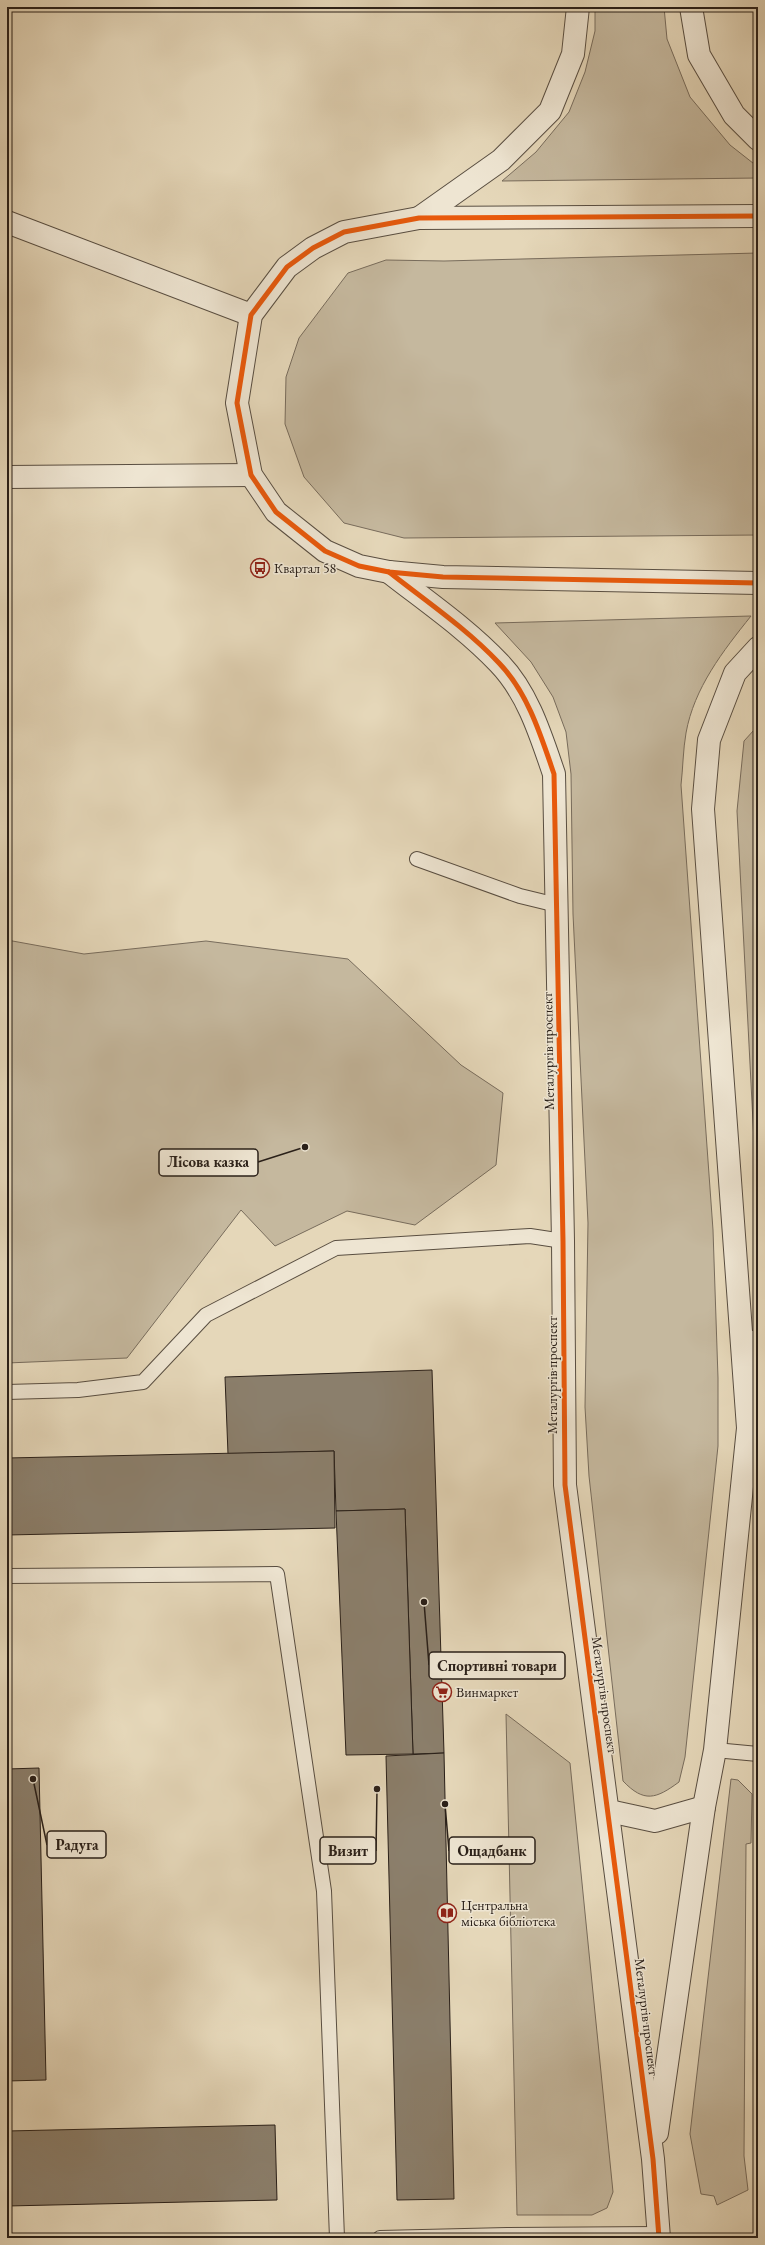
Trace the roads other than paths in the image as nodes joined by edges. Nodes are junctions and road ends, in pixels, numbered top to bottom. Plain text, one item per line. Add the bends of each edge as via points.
1 (578, 7) edge
2 (691, 7) edge
3 (758, 139) edge
4 (758, 216) edge
5 (419, 218) junction
6 (7, 222) edge
7 (251, 315) junction
8 (251, 475) junction
9 (7, 477) edge
10 (389, 572) junction
11 (758, 583) edge
12 (758, 648) edge
13 (417, 859) dead end
14 (557, 905) junction
15 (563, 1242) junction
16 (750, 1337) edge
17 (7, 1392) edge
18 (7, 1576) edge
19 (715, 1750) junction
20 (758, 1754) edge
21 (704, 1807) junction
22 (609, 1811) junction
23 (653, 2159) junction
24 (659, 2236) edge
25 (336, 2238) edge
26 (380, 2238) edge

1 - 5 street via 573,54 550,111 501,160
2 - 3 street via 699,56 734,116
4 - 5 street
5 - 7 street via 344,232 313,248 287,267
6 - 7 street
7 - 8 street via 237,403
8 - 9 street
8 - 10 street via 276,512 325,552 359,566
10 - 11 street via 443,577
10 - 14 street, Металургів проспект via 500,663 527,705 554,774
12 - 16 street, Металургів проспект via 735,673 709,740 703,809
13 - 14 lane via 520,896
14 - 15 street, Металургів проспект
15 - 17 lane via 530,1236 336,1248 206,1315 143,1382 78,1390
15 - 22 street, Металургів проспект via 565,1485
16 - 19 street, Металургів проспект via 748,1428
18 - 25 lane via 277,1574 324,1891
19 - 20 lane
19 - 21 street, Металургів проспект
21 - 22 street via 655,1821
21 - 23 street, Металургів проспект
22 - 23 street, Металургів проспект
23 - 24 street, Металургів проспект
24 - 26 lane via 507,2235

